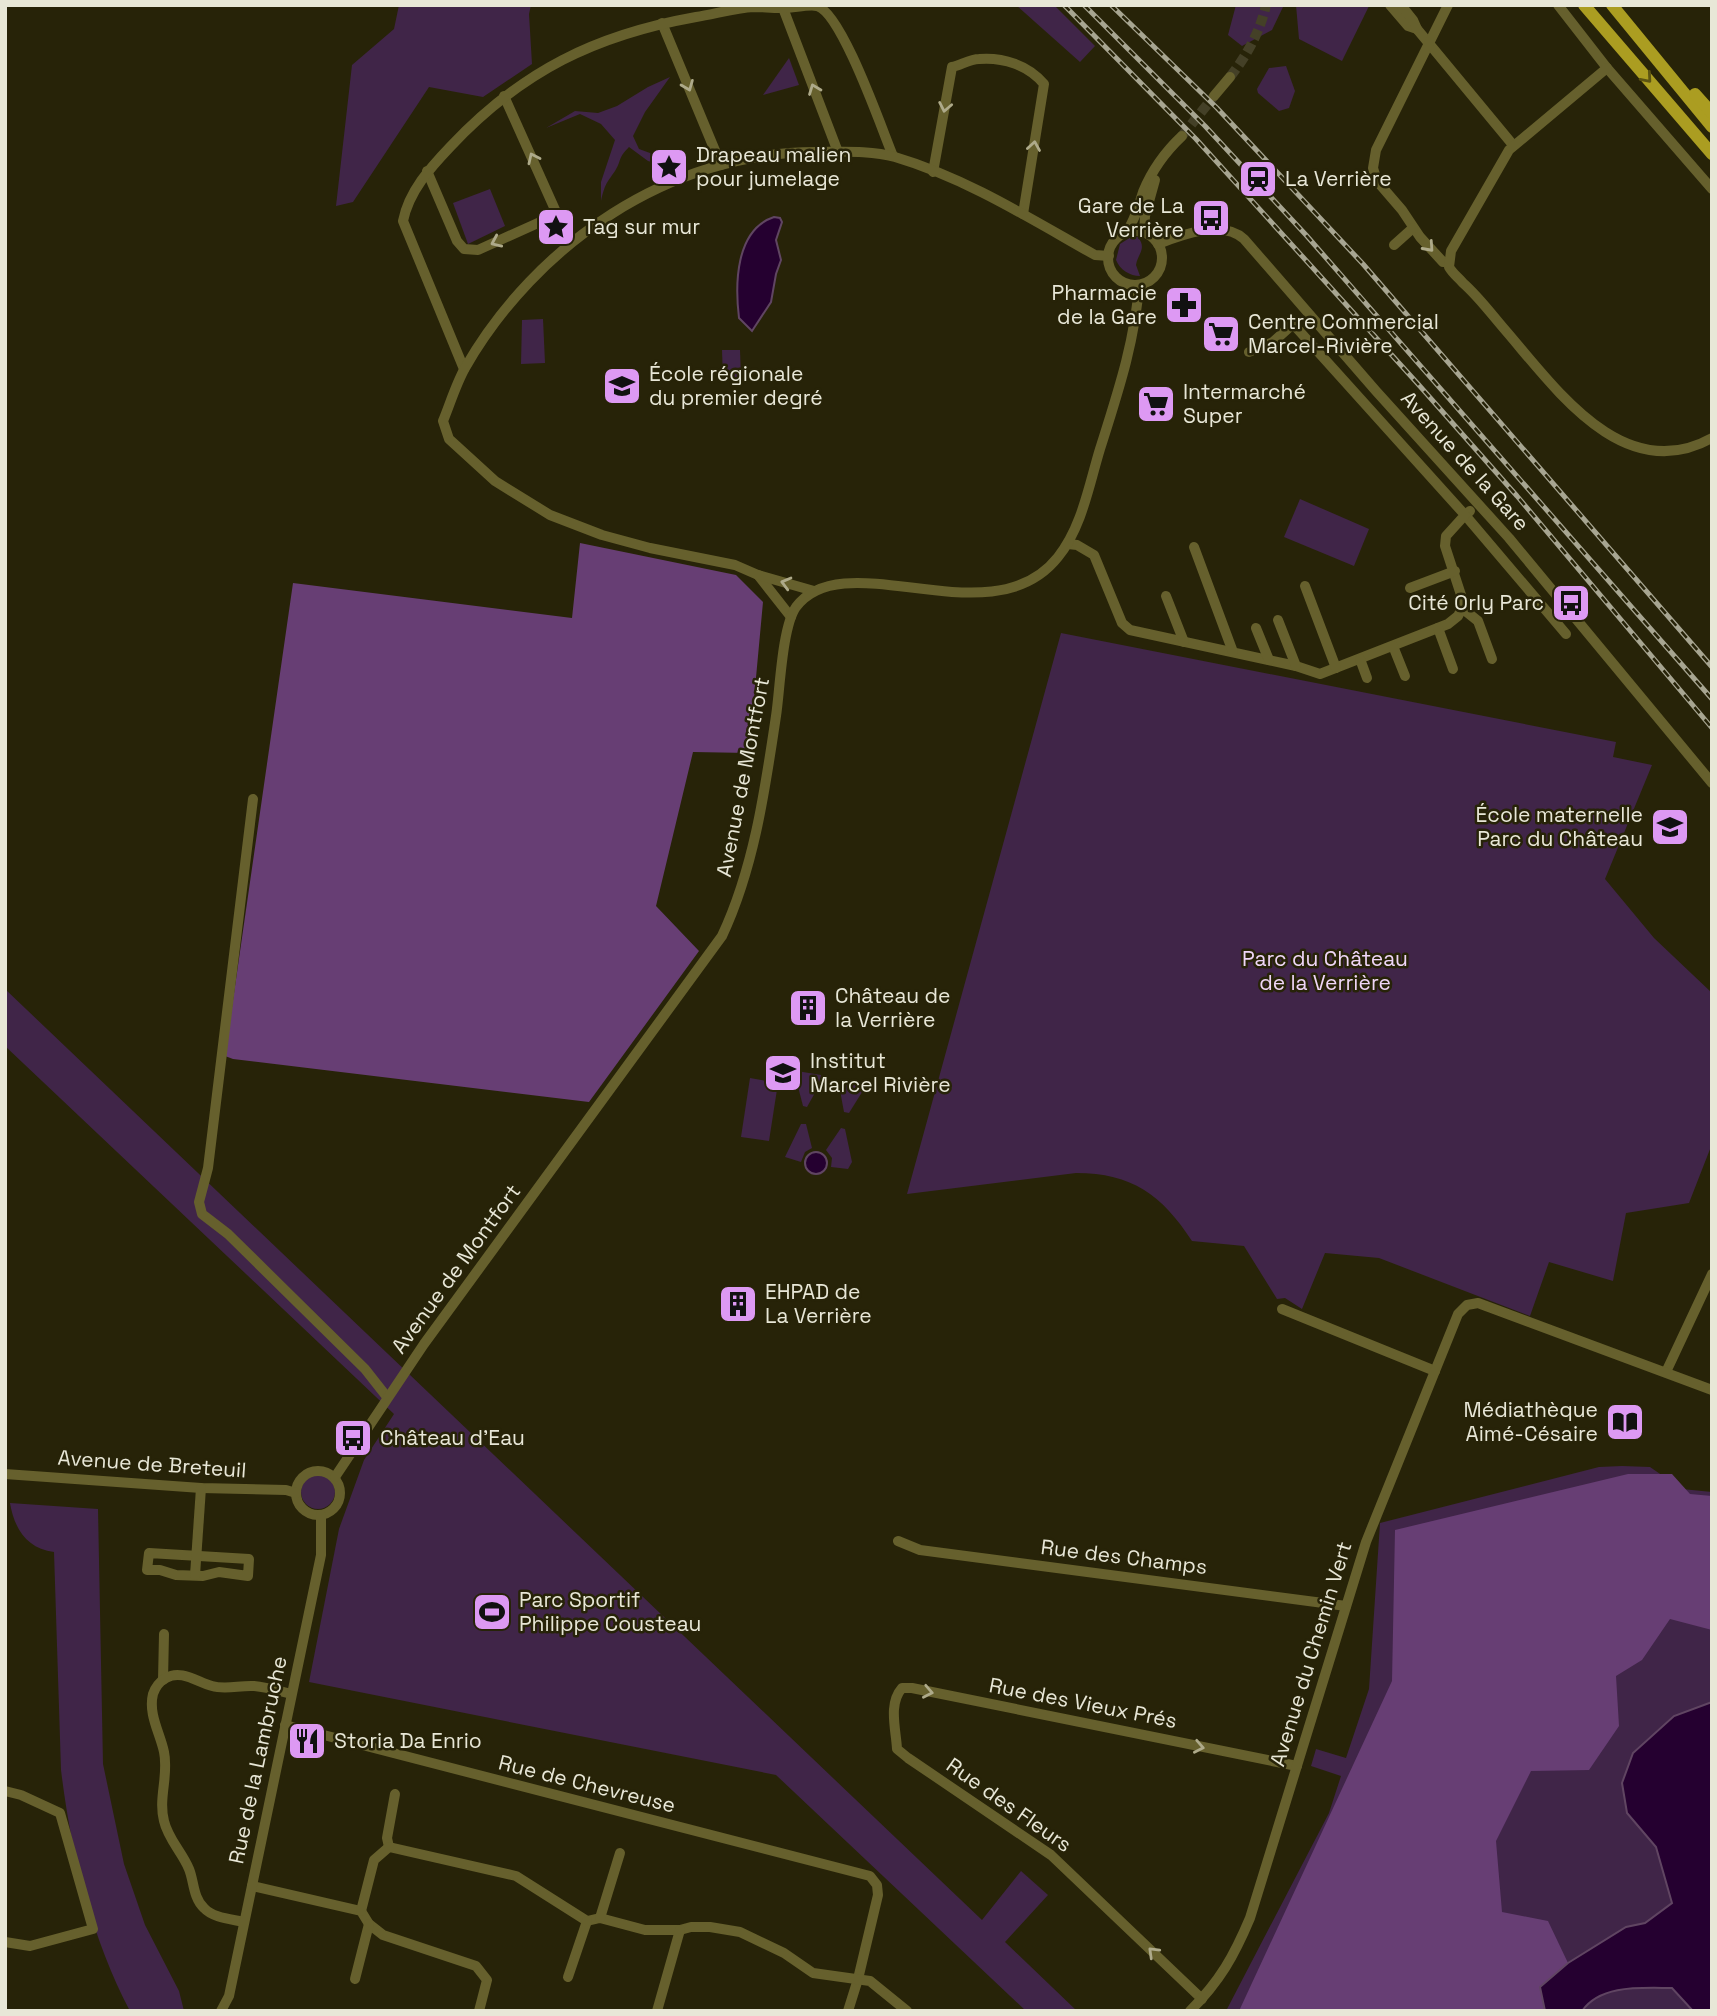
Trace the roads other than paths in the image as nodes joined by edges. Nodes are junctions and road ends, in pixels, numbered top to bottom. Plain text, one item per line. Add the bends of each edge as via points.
1 (1448, 5) edge
2 (1558, 5) edge
3 (1584, 5) edge
4 (1612, 5) edge
5 (1394, 6) edge
6 (783, 8) junction
7 (662, 23) junction
8 (1429, 43) junction
9 (1607, 68) junction
10 (1230, 77) tunnel mouth
11 (1676, 85) junction
12 (504, 96) junction
13 (1214, 96) tunnel mouth
14 (1712, 113) edge
15 (1712, 127) edge
16 (1513, 145) junction
17 (838, 152) junction
18 (1712, 154) edge
19 (893, 156) junction
20 (721, 165) junction
21 (427, 171) junction
22 (933, 172) junction
23 (1712, 189) edge
24 (558, 214) junction
25 (1023, 214) junction
26 (1413, 228) junction
27 (1126, 233) junction
28 (1144, 233) junction
29 (570, 243) junction
30 (1158, 244) junction
31 (1394, 245) dead end
32 (1456, 245) junction
33 (1109, 256) junction
34 (1448, 262) junction
35 (1462, 281) junction
36 (1139, 285) junction
37 (1307, 313) junction
38 (1293, 324) junction
39 (1249, 352) dead end
40 (464, 369) junction
41 (1712, 438) edge
42 (1477, 505) junction
43 (1465, 515) junction
44 (1068, 544) junction
45 (1194, 547) dead end
46 (1455, 570) junction
47 (758, 575) junction
48 (1305, 586) dead end
49 (1410, 588) dead end
50 (814, 591) junction
51 (1166, 596) dead end
52 (1463, 609) junction
53 (791, 617) junction
54 (1278, 620) dead end
55 (1256, 628) dead end
56 (1438, 628) junction
57 (1566, 634) dead end
58 (1184, 642) junction
59 (1393, 646) junction
60 (1233, 652) junction
61 (1360, 659) junction
62 (1492, 659) dead end
63 (1269, 660) junction
64 (1296, 666) junction
65 (1336, 668) junction
66 (1453, 669) dead end
67 (1405, 676) dead end
68 (1367, 678) dead end
69 (1712, 783) edge
70 (253, 799) dead end
71 (1712, 1274) edge
72 (1282, 1309) dead end
73 (1434, 1371) junction
74 (1665, 1372) junction
75 (1712, 1390) edge
76 (387, 1398) junction
77 (5, 1474) edge
78 (335, 1477) junction
79 (201, 1488) junction
80 (296, 1493) junction
81 (321, 1515) junction
82 (898, 1541) dead end
83 (196, 1555) junction
84 (195, 1575) junction
85 (1346, 1606) junction
86 (164, 1634) dead end
87 (163, 1680) junction
88 (291, 1694) junction
89 (285, 1725) junction
90 (896, 1728) joint
91 (1297, 1766) junction
92 (5, 1791) edge
93 (395, 1794) dead end
94 (389, 1847) junction
95 (620, 1853) dead end
96 (252, 1886) junction
97 (361, 1911) junction
98 (600, 1918) junction
99 (587, 1921) junction
100 (244, 1922) junction
101 (369, 1924) junction
102 (680, 1930) junction
103 (5, 1942) edge
104 (568, 1977) dead end
105 (355, 1979) dead end
106 (858, 1979) junction
107 (1202, 1999) junction
108 (221, 2011) edge
109 (480, 2011) edge
110 (657, 2011) edge
111 (848, 2011) edge
112 (907, 2011) edge
113 (1190, 2011) edge

1 - 8 street
2 - 9 street
3 -> 18 main road
4 - 11 main road
5 - 8 street via 1413,20
6 - 7 street via 753,7
17 -> 6 street
6 - 19 street via 818,6 831,16 844,36
7 - 12 street via 561,59
7 -> 20 street
8 - 16 street
8 - 26 street via 1373,162 1377,181
9 - 16 street
9 - 23 street
10 - 13 street
11 - 14 main road via 1689,88
11 - 15 main road
12 - 21 street
24 -> 12 street
16 - 32 street
17 - 19 street
17 - 20 street via 767,156
19 - 22 street
20 - 29 street via 649,191
24 -> 21 street via 478,250 464,249
21 - 40 street via 403,221
22 - 25 street
25 -> 22 street via 1044,83 1024,66 978,59 952,67
24 - 29 street
25 - 33 street via 1095,255
26 - 31 street
26 -> 34 street
27 - 28 street
27 - 28 street via 1152,173 1182,136 1156,177
27 - 33 street via 1114,242
28 - 30 street
29 - 40 street via 524,287
30 - 36 street via 1159,271
30 - 37 street, Avenue de la Gare via 1194,232 1232,231
32 - 34 street
32 - 35 street
33 - 36 street via 1117,278
34 - 35 street
35 - 41 street via 1561,394 1609,435 1636,447 1661,451
36 - 44 street via 1132,346
37 - 38 street
37 - 42 street, Avenue de la Gare
38 - 39 street via 1273,342
38 - 43 street
40 - 47 street via 443,421 449,439 495,481 550,515 602,536 734,565
42 - 43 street
42 - 69 street, Avenue de la Gare via 1509,537
43 - 46 street via 1446,536 1445,546
43 - 57 street
44 - 50 street via 1041,573 997,591 958,593 849,583
44 - 58 street via 1094,555 1122,623 1130,630
45 - 60 street
46 - 49 street
46 - 52 street
50 -> 47 street
47 - 53 street
48 - 65 street
50 - 53 street
51 - 58 street
52 - 56 street via 1453,621
52 - 62 street via 1478,621
53 - 76 street, Avenue de Montfort via 748,869 722,936
54 - 64 street
55 - 63 street
56 - 59 street
56 - 66 street
58 - 60 street
59 - 61 street
59 - 67 street
60 - 63 street
61 - 65 street
61 - 68 street
63 - 64 street
64 - 65 street via 1320,674
70 - 76 street via 202,1214 365,1369
71 - 74 street
72 - 73 street
73 - 74 street, Avenue du Chemin Vert via 1458,1314 1467,1305 1478,1304
73 - 85 street, Avenue du Chemin Vert via 1375,1517
74 - 75 street
76 - 78 street, Avenue de Montfort
77 - 79 street, Avenue de Breteuil
78 - 80 street via 321,1470 306,1473
78 - 81 street via 341,1498 333,1510
79 - 80 street, Avenue de Breteuil
79 - 83 street
80 - 81 street via 307,1512
81 - 88 street, Rue de la Lambruche via 321,1555
82 - 85 street, Rue des Champs via 920,1550
83 - 84 street
83 - 84 street via 149,1553 147,1570
83 - 84 street via 249,1559 248,1576
85 - 91 street, Avenue du Chemin Vert
86 - 87 street
87 - 88 street via 186,1676 213,1686 253,1686
87 - 100 street via 153,1693 152,1705 164,1753 164,1822 190,1870 204,1909
88 - 89 street, Rue de la Lambruche
89 - 96 street, Rue de la Lambruche
89 - 106 street, Rue de Chevreuse via 870,1877 878,1895
90 -> 91 street, Rue des Vieux Prés via 896,1695 902,1688 912,1688
107 -> 90 street, Rue des Fleurs via 1051,1855 897,1749
91 - 107 street, Avenue du Chemin Vert via 1246,1928 1225,1972
92 - 103 street via 60,1814 93,1928 30,1946
93 - 94 street
94 - 97 street via 374,1860
94 - 99 street via 516,1876
95 - 98 street
96 - 97 street
96 - 100 street, Rue de la Lambruche
97 - 101 street
98 - 99 street
98 - 102 street via 645,1930
99 - 104 street
100 - 108 street, Rue de la Lambruche via 229,1996
101 - 105 street
101 - 109 street via 383,1935 476,1966 487,1980
102 - 106 street via 710,1927 740,1932 813,1973
102 - 110 street
106 - 111 street
106 - 112 street via 870,1981
107 - 113 street, Avenue du Chemin Vert

